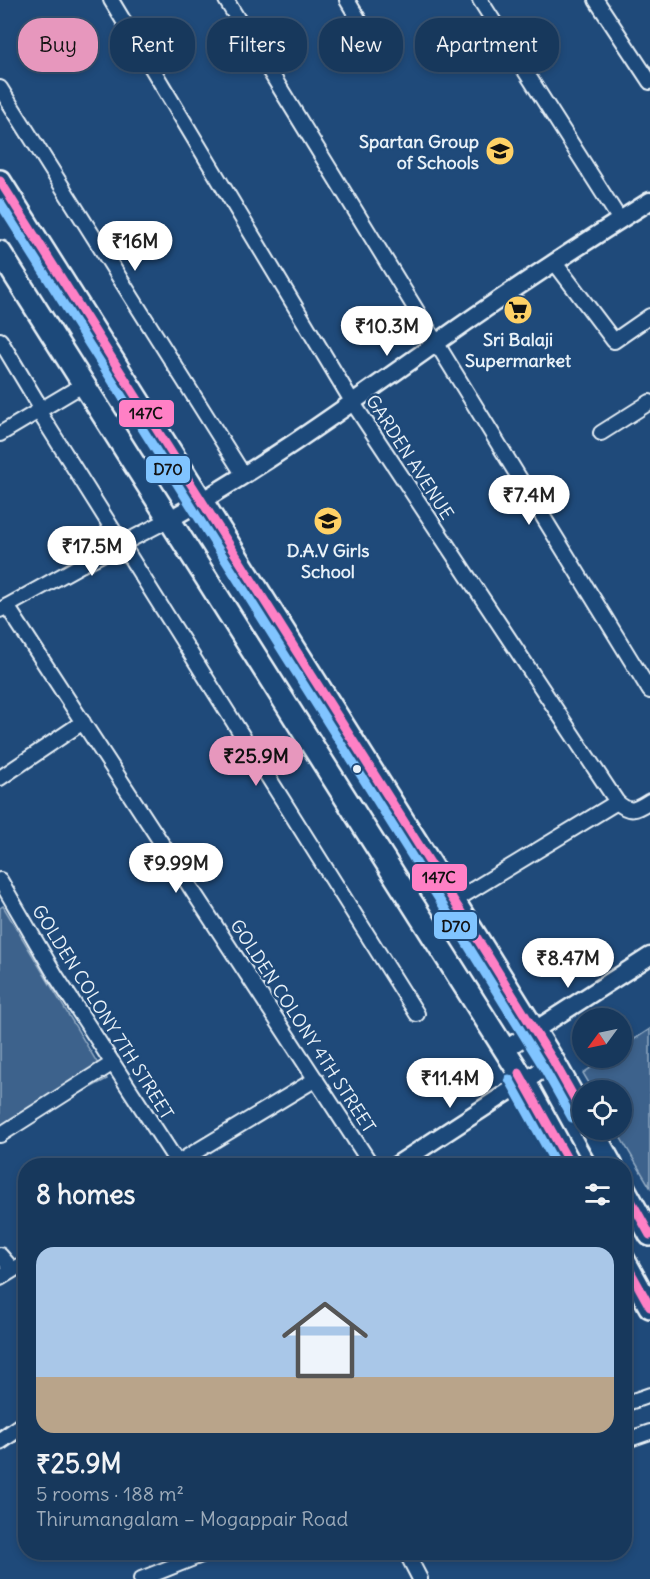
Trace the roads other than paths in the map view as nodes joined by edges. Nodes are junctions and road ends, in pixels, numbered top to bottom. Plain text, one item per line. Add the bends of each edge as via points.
1 (111, 0) edge
2 (226, 0) edge
3 (346, 0) edge
4 (596, 0) edge
5 (483, 1) edge
6 (357, 18) edge
7 (650, 82) edge
8 (0, 88) edge
9 (0, 181) edge
10 (650, 201) edge
11 (620, 220) junction
12 (0, 252) edge
13 (555, 263) junction
14 (650, 316) edge
15 (0, 340) edge
16 (435, 344) junction
17 (84, 384) junction
18 (650, 402) edge
19 (353, 403) junction
20 (41, 411) junction
21 (601, 433) dead end
22 (0, 434) edge
23 (243, 474) junction
24 (202, 501) junction
25 (170, 519) junction
26 (122, 543) junction
27 (3, 608) edge
28 (650, 691) edge
29 (83, 722) junction
30 (0, 778) edge
31 (650, 801) edge
32 (617, 802) junction
33 (0, 880) edge
34 (5, 900) edge
35 (454, 901) junction
36 (650, 956) edge
37 (417, 1014) dead end
38 (535, 1031) junction
39 (504, 1050) junction
40 (554, 1062) junction
41 (113, 1063) junction
42 (316, 1079) junction
43 (524, 1080) junction
44 (572, 1094) edge
45 (0, 1135) edge
46 (598, 1140) edge
47 (171, 1158) edge
48 (185, 1158) edge
49 (367, 1158) edge
50 (407, 1158) edge
51 (567, 1158) edge
52 (608, 1158) edge
53 (632, 1202) edge
54 (650, 1234) edge
55 (0, 1255) edge
56 (18, 1267) edge
57 (13, 1270) junction
58 (632, 1274) edge
59 (0, 1278) edge
60 (650, 1307) edge
61 (650, 1395) edge
62 (632, 1401) edge
63 (18, 1429) edge
64 (650, 1432) edge
65 (632, 1438) edge
66 (0, 1441) edge
67 (189, 1560) edge
68 (410, 1560) edge
69 (141, 1579) edge
70 (420, 1579) edge

1 - 19 street, GARDEN AVENUE
2 - 16 street
3 - 6 street
4 - 7 street
5 - 11 street
8 - 23 street
9 - 24 main road
10 - 11 street
11 - 13 street
12 - 17 main road
13 - 14 street via 614,341
13 - 16 street
15 - 20 street
16 - 19 street
16 - 28 street
17 - 20 street
17 - 25 main road
18 - 21 street
19 - 23 street
19 - 32 street, GARDEN AVENUE
20 - 22 street
20 - 26 street
23 - 24 street
24 - 25 street
24 - 35 main road
25 - 26 street
25 - 39 main road
26 - 27 street
26 - 37 street
27 - 29 street, GOLDEN COLONY 4TH STREET
29 - 30 street
29 - 42 street, GOLDEN COLONY 4TH STREET
31 - 32 street via 631,810
32 - 35 street
33 - 34 street, GOLDEN COLONY 7TH STREET
34 - 41 street, GOLDEN COLONY 7TH STREET
35 - 38 main road
36 - 38 street
38 - 39 street
38 - 40 main road
39 - 43 main road
40 - 43 street
40 - 44 main road
41 - 45 street
41 - 47 street, GOLDEN COLONY 7TH STREET
42 - 48 street
42 - 49 street, GOLDEN COLONY 4TH STREET
43 - 50 street
43 - 51 main road
46 - 52 main road
53 - 54 main road
55 - 57 street
56 - 57 street
57 - 59 street
58 - 60 main road
61 - 62 street
63 - 66 street
64 - 65 street
67 - 69 street
68 - 70 street

